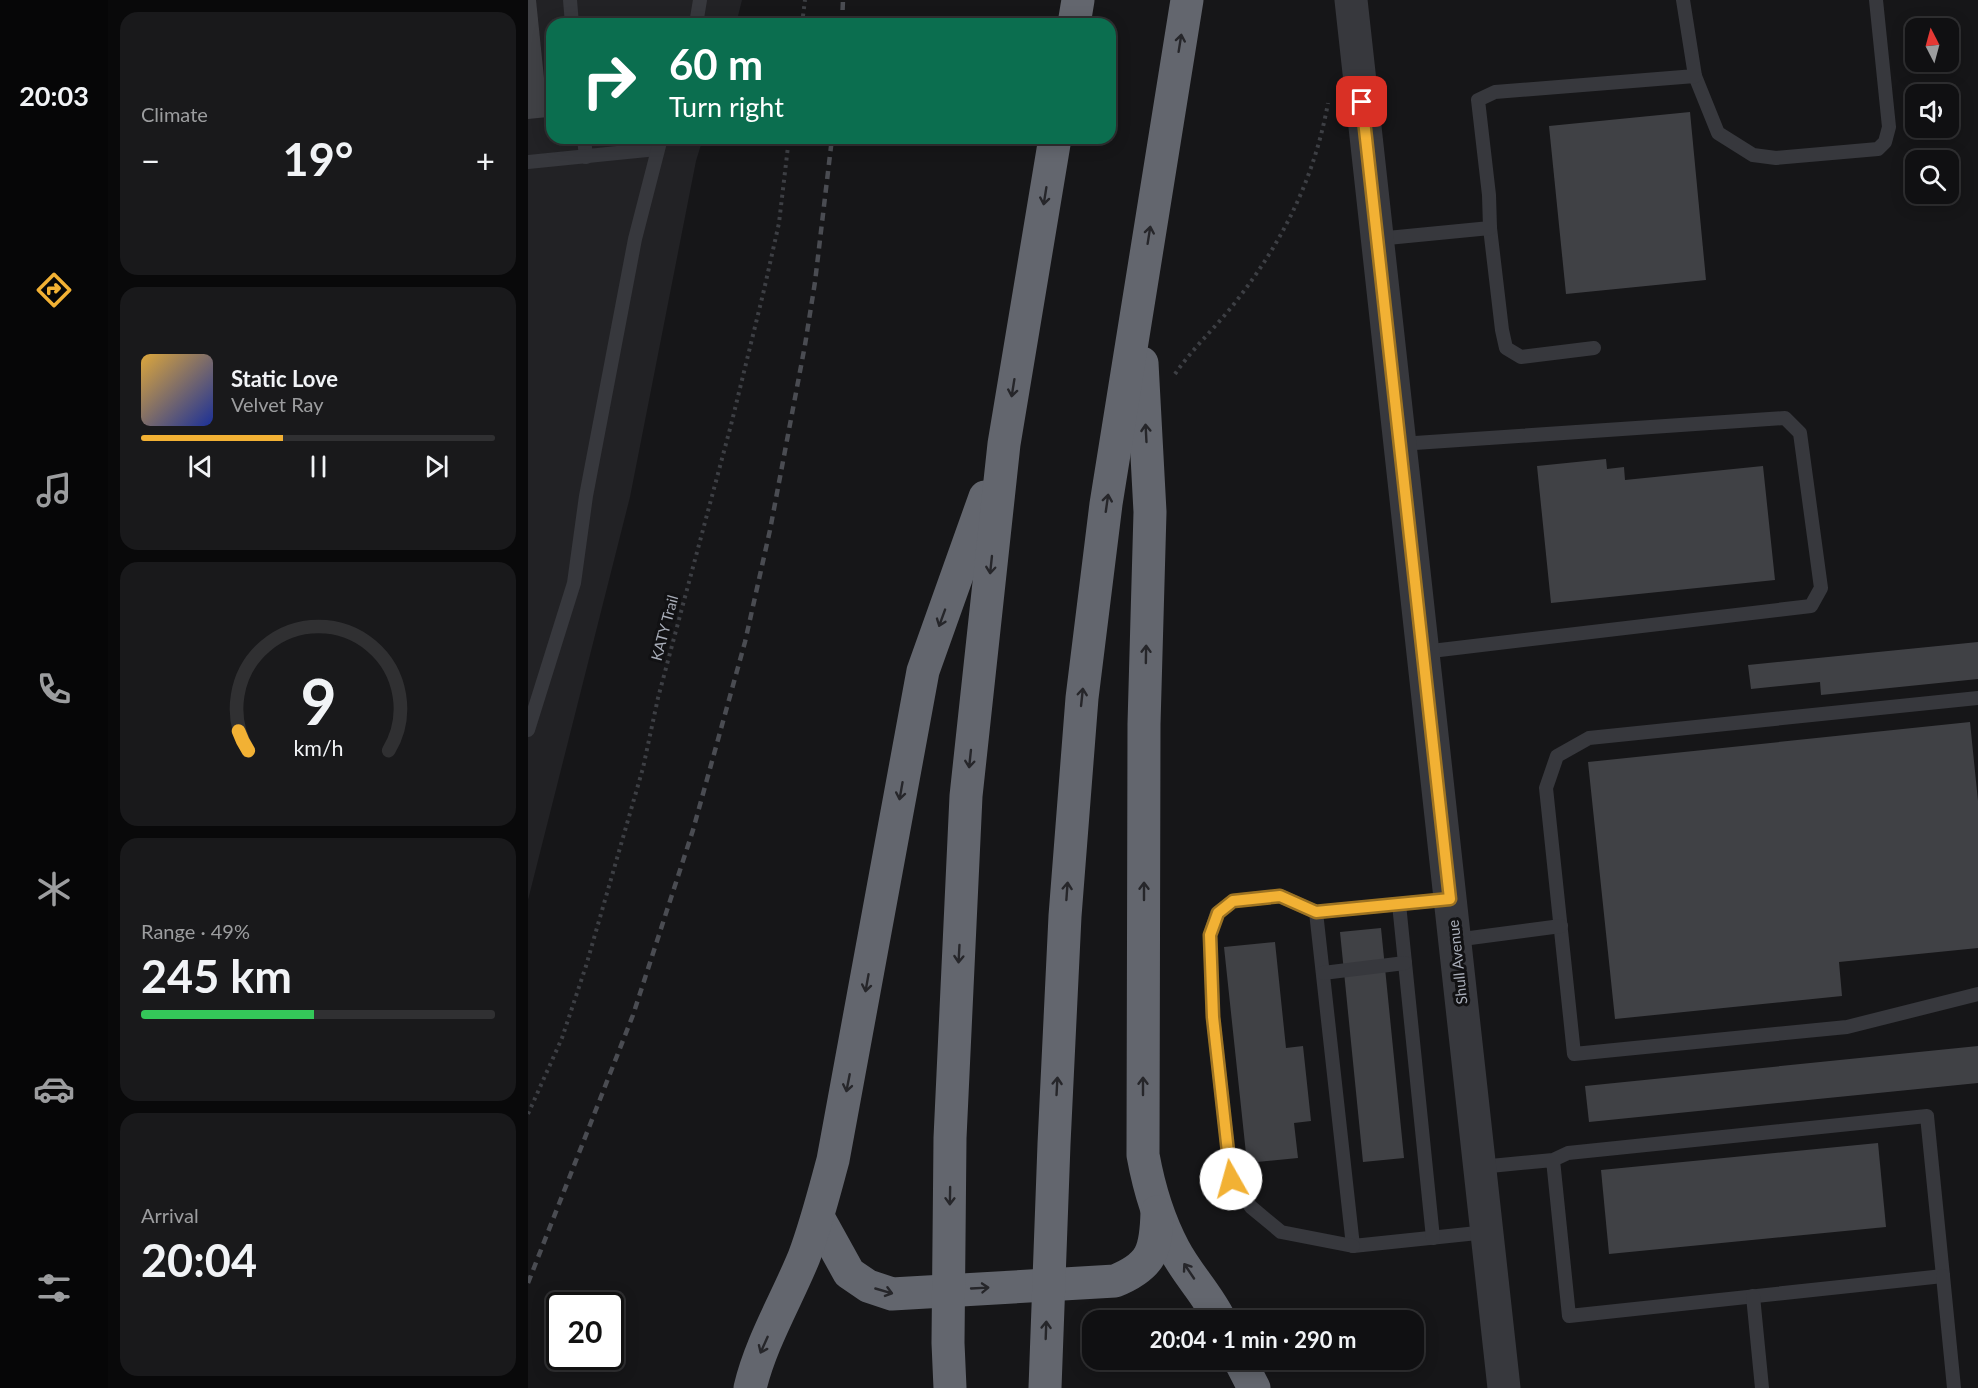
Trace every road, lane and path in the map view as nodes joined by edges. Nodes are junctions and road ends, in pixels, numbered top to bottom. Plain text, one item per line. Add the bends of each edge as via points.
1 (570, 0) edge
2 (700, 0) edge
3 (805, 0) edge
4 (1078, 0) edge
5 (1187, 0) edge
6 (1351, 0) edge
7 (1683, 0) edge
8 (1876, 0) edge
9 (572, 18) edge
10 (697, 18) edge
11 (803, 18) edge
12 (1075, 18) edge
13 (1695, 76) junction
14 (1330, 97) dead end
15 (585, 144) edge
16 (659, 144) edge
17 (788, 144) edge
18 (1054, 144) edge
19 (586, 157) junction
20 (528, 162) edge
21 (1490, 228) junction
22 (1377, 239) junction
23 (1139, 293) junction
24 (1594, 348) dead end
25 (1172, 380) dead end
26 (1004, 444) junction
27 (1400, 444) junction
28 (1423, 652) junction
29 (1978, 698) edge
30 (528, 730) edge
31 (1450, 899) junction
32 (1399, 904) junction
33 (1316, 912) junction
34 (1561, 926) junction
35 (1455, 940) junction
36 (1405, 963) junction
37 (1323, 973) junction
38 (1978, 994) edge
39 (528, 1114) edge
40 (1553, 1160) junction
41 (1480, 1167) junction
42 (1157, 1212) junction
43 (818, 1217) junction
44 (1488, 1232) junction
45 (1433, 1238) junction
46 (1353, 1246) junction
47 (1943, 1276) junction
48 (1753, 1296) junction
49 (1213, 1310) edge
50 (1245, 1370) edge
51 (750, 1388) edge
52 (950, 1388) edge
53 (1045, 1388) edge
54 (1254, 1388) edge
55 (1504, 1388) edge
56 (1762, 1388) edge
57 (1954, 1388) edge

1 - 9 lane
2 - 10 lane
3 - 11 path
4 - 12 highway
23 -> 5 highway
6 - 22 street, Shull Avenue
7 - 13 lane
8 - 13 lane via 1890,127 1878,149 1776,158 1753,155 1718,133
13 - 21 lane via 1495,92 1478,100
14 - 25 path via 1309,178 1266,262
15 - 19 lane
16 - 19 lane
16 - 30 lane via 635,239 588,485 574,583
17 - 39 path, KATY Trail via 779,223 764,290 643,768 566,1028
18 -> 26 highway
19 - 20 lane
21 - 22 lane
21 - 24 lane via 1506,348 1521,357
22 - 27 street, Shull Avenue
42 -> 23 highway via 1143,1155 1144,736 1150,512
53 -> 23 highway via 1065,916 1082,698 1106,504
26 -> 43 highway via 923,671 857,1036
26 -> 52 highway via 966,796 950,1138
27 - 28 street, Shull Avenue
27 - 28 lane via 1785,418 1800,433 1821,588 1811,606
28 - 31 street, Shull Avenue
29 - 34 lane via 1589,738 1557,756 1546,788
31 - 32 lane
31 - 35 street, Shull Avenue
32 - 33 lane
32 - 36 lane
33 - 37 lane
33 - 46 lane via 1280,896 1233,901 1218,913 1210,935 1215,1040 1231,1179 1251,1208 1281,1232
34 - 35 lane
34 - 38 lane via 1574,1054 1847,1027
35 - 41 street, Shull Avenue
36 - 37 lane
36 - 45 lane
37 - 46 lane
40 - 41 lane
40 - 47 lane via 1568,1153 1927,1116
40 - 48 lane via 1569,1316
41 - 44 street, Shull Avenue
43 -> 42 highway via 849,1273 868,1286 892,1294 1115,1281 1135,1273 1149,1258 1157,1238
49 -> 42 highway via 1174,1250
43 -> 51 highway via 755,1365
44 - 45 lane
44 - 55 street, Shull Avenue
45 - 46 lane
47 - 48 lane
47 - 57 lane
48 - 56 lane
50 - 54 highway

